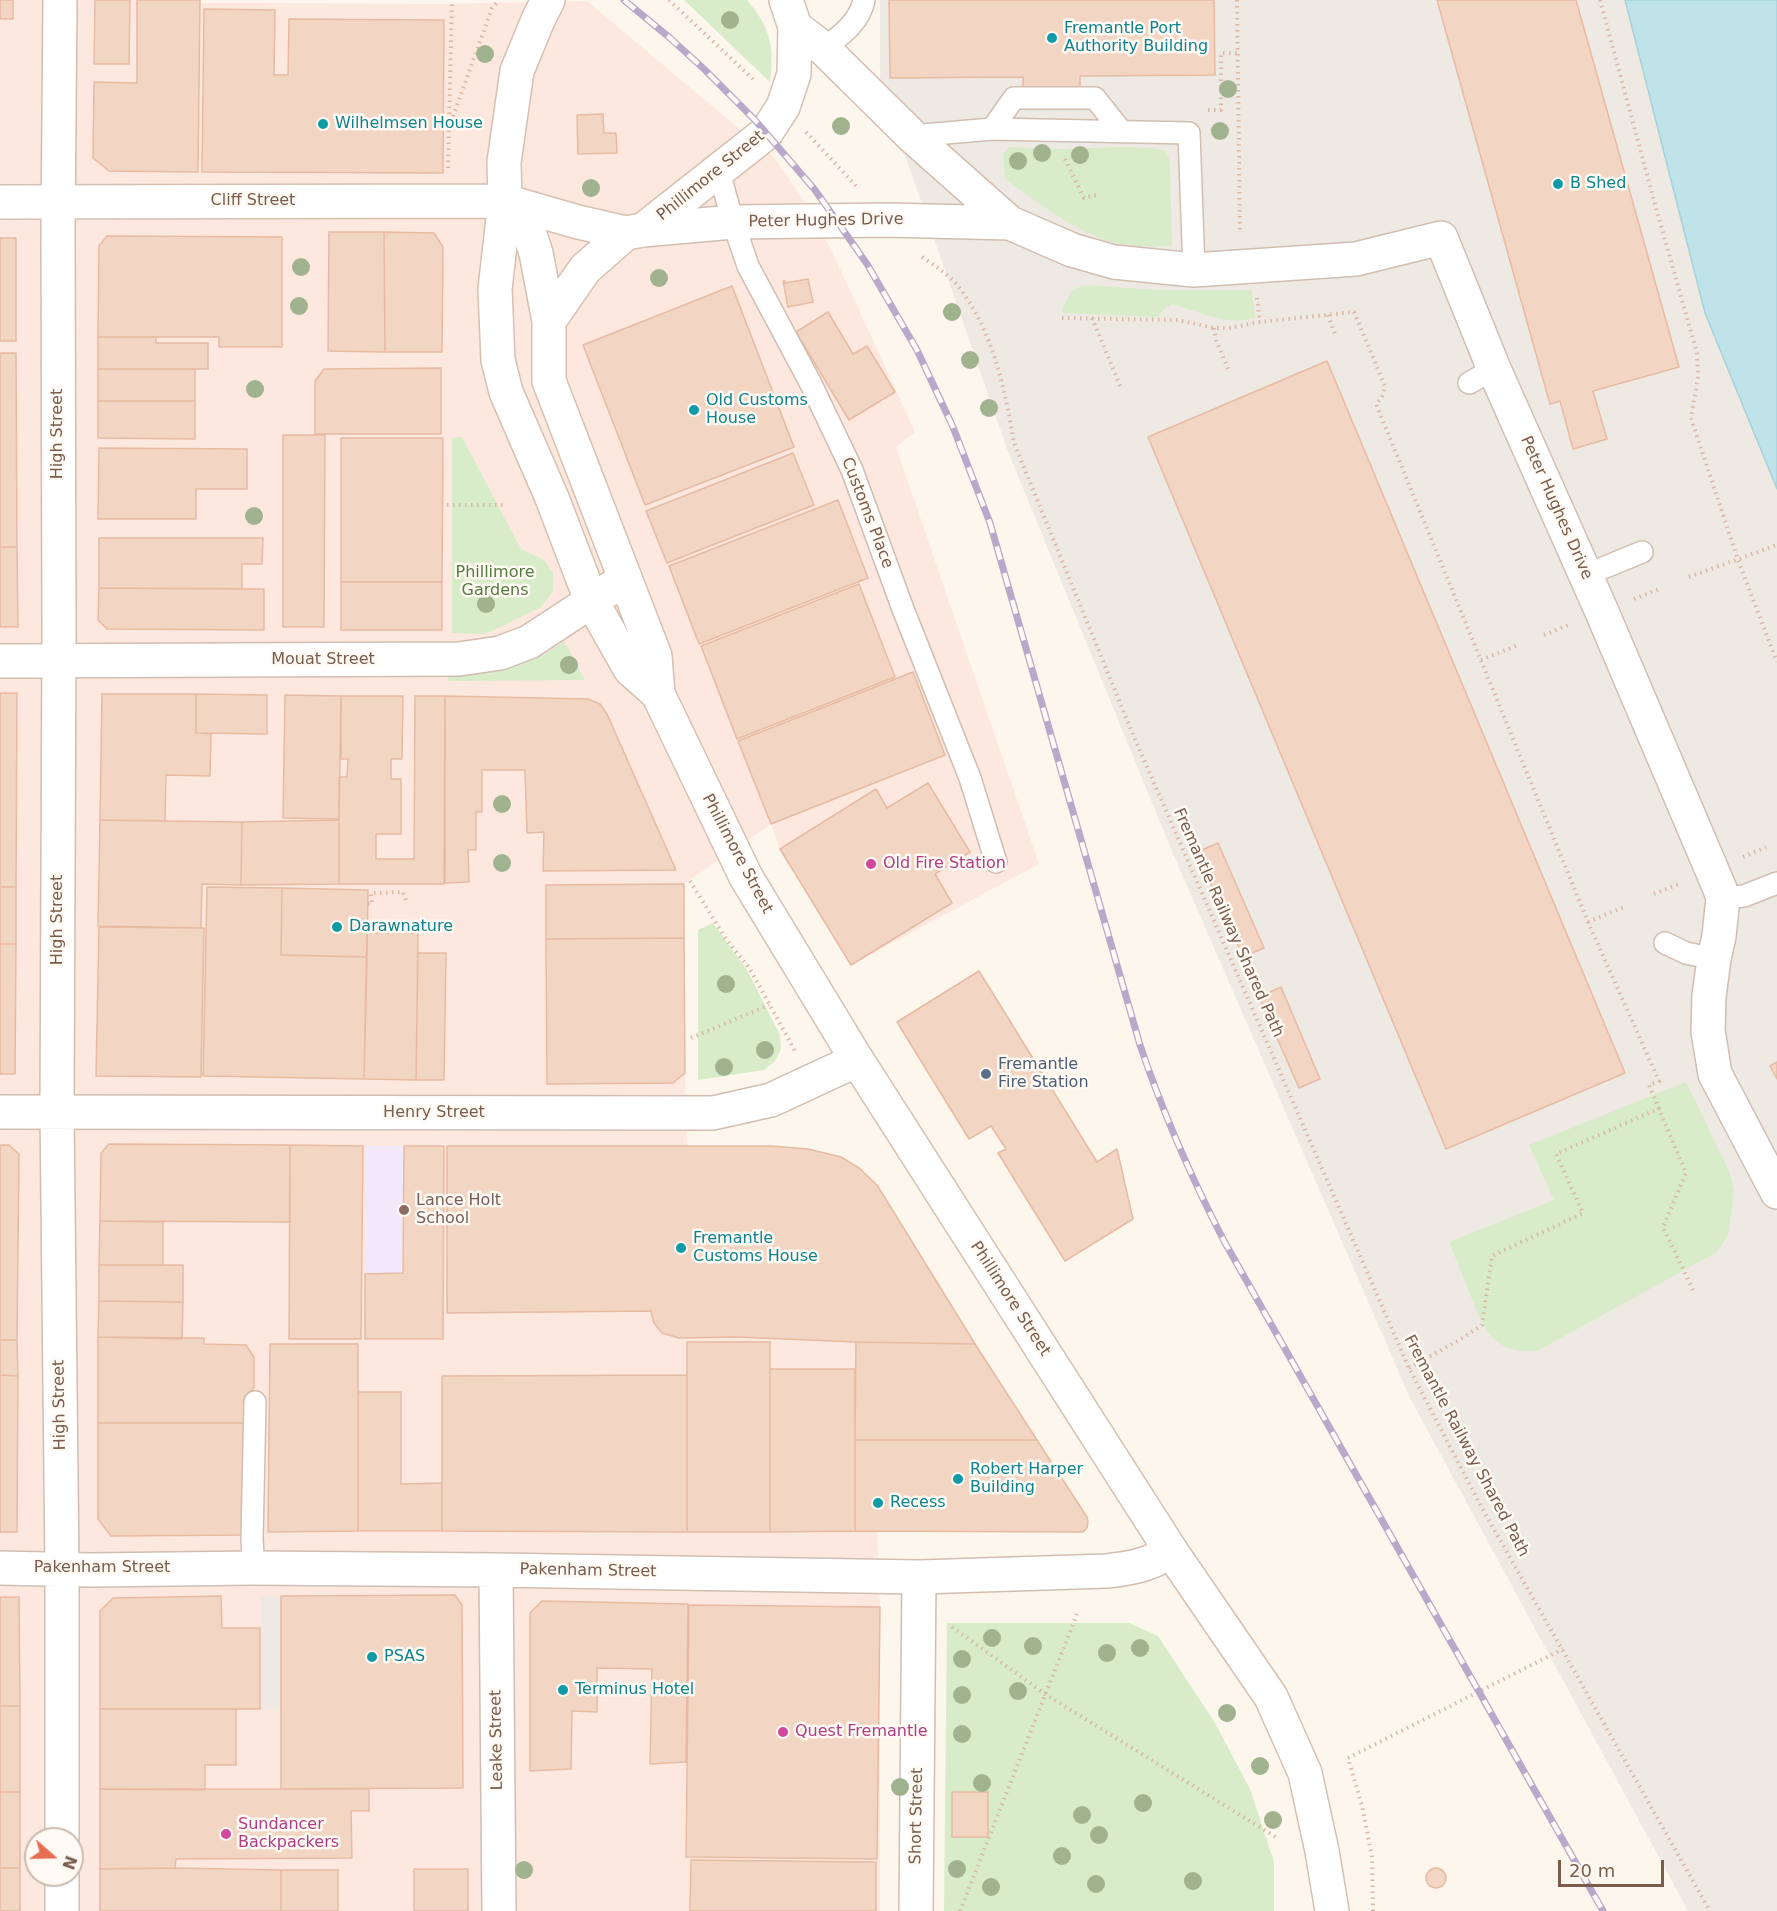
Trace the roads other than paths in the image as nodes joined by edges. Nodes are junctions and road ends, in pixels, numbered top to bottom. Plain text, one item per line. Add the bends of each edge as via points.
1 (60, 0) edge
2 (548, 0) edge
3 (864, 0) edge
4 (791, 14) edge
5 (824, 50) junction
6 (992, 129) junction
7 (1122, 132) junction
8 (912, 136) junction
9 (719, 172) junction
10 (58, 201) junction
11 (505, 201) junction
12 (0, 202) edge
13 (733, 222) junction
14 (1010, 223) junction
15 (635, 231) junction
16 (1194, 270) junction
17 (549, 321) junction
18 (1642, 552) dead end
19 (1586, 575) junction
20 (625, 579) junction
21 (591, 600) junction
22 (0, 661) edge
23 (58, 661) junction
24 (658, 694) junction
25 (996, 862) dead end
26 (1777, 883) edge
27 (1723, 898) junction
28 (1665, 943) dead end
29 (1714, 959) junction
30 (857, 1059) junction
31 (0, 1112) edge
32 (57, 1112) junction
33 (1777, 1192) edge
34 (255, 1402) dead end
35 (1171, 1551) junction
36 (0, 1568) edge
37 (62, 1568) junction
38 (254, 1568) junction
39 (496, 1570) junction
40 (919, 1577) junction
41 (62, 1827) edge
42 (62, 1887) edge
43 (62, 1911) edge
44 (499, 1911) edge
45 (916, 1911) edge
46 (1332, 1911) edge

1 - 10 street, High Street
2 - 11 street, Phillimore Street via 517,70 504,162
3 - 5 lane via 847,30
4 - 5 street, Peter Hughes Drive
4 - 9 street, Phillimore Street via 794,74 783,107 766,133
5 - 8 street, Peter Hughes Drive
6 - 7 lane
6 - 7 lane via 1014,98 1095,98
6 - 8 lane
7 - 16 lane via 1189,133
8 - 14 street, Peter Hughes Drive
9 - 13 lane, Customs Place
9 - 15 street, Phillimore Street
10 - 11 street, Cliff Street
10 - 12 street, Cliff Street
10 - 23 street, High Street
11 - 15 street via 571,220
11 - 17 street, Phillimore Street via 530,235
11 - 21 street, Phillimore Street via 495,289 498,360 506,392
13 - 14 street, Peter Hughes Drive
13 - 15 street, Peter Hughes Drive
13 - 25 lane, Customs Place via 748,266 812,384 852,470 970,778
14 - 16 street, Peter Hughes Drive via 1072,250 1114,262
15 - 17 street, Phillimore Street via 585,269
16 - 19 street, Peter Hughes Drive via 1356,259 1442,238 1481,376
17 - 20 street, Phillimore Street via 549,381
18 - 19 lane
19 - 27 street, Peter Hughes Drive
20 - 21 street, Mouat Street
20 - 24 street, Phillimore Street via 655,656
21 - 23 street, Mouat Street via 529,642 501,653 459,659
21 - 24 street, Phillimore Street via 630,669
22 - 23 street, Mouat Street
23 - 32 street, High Street
24 - 30 street, Phillimore Street via 746,877
26 - 27 lane via 1744,896
27 - 29 street, Peter Hughes Drive
28 - 29 lane via 1686,954
29 - 33 street, Peter Hughes Drive via 1708,1031 1715,1074
30 - 32 street, Henry Street via 771,1100 713,1113
30 - 35 street, Phillimore Street
31 - 32 street, Henry Street
32 - 37 street, High Street
34 - 38 lane
35 - 40 street, Pakenham Street via 1154,1562 1107,1571
35 - 46 street, Phillimore Street via 1271,1697 1305,1773
36 - 37 street, Pakenham Street
37 - 38 street, Pakenham Street
37 - 41 street, High Street
38 - 39 street, Pakenham Street
39 - 40 street, Pakenham Street
39 - 44 street, Leake Street
40 - 45 street, Short Street
42 - 43 street

